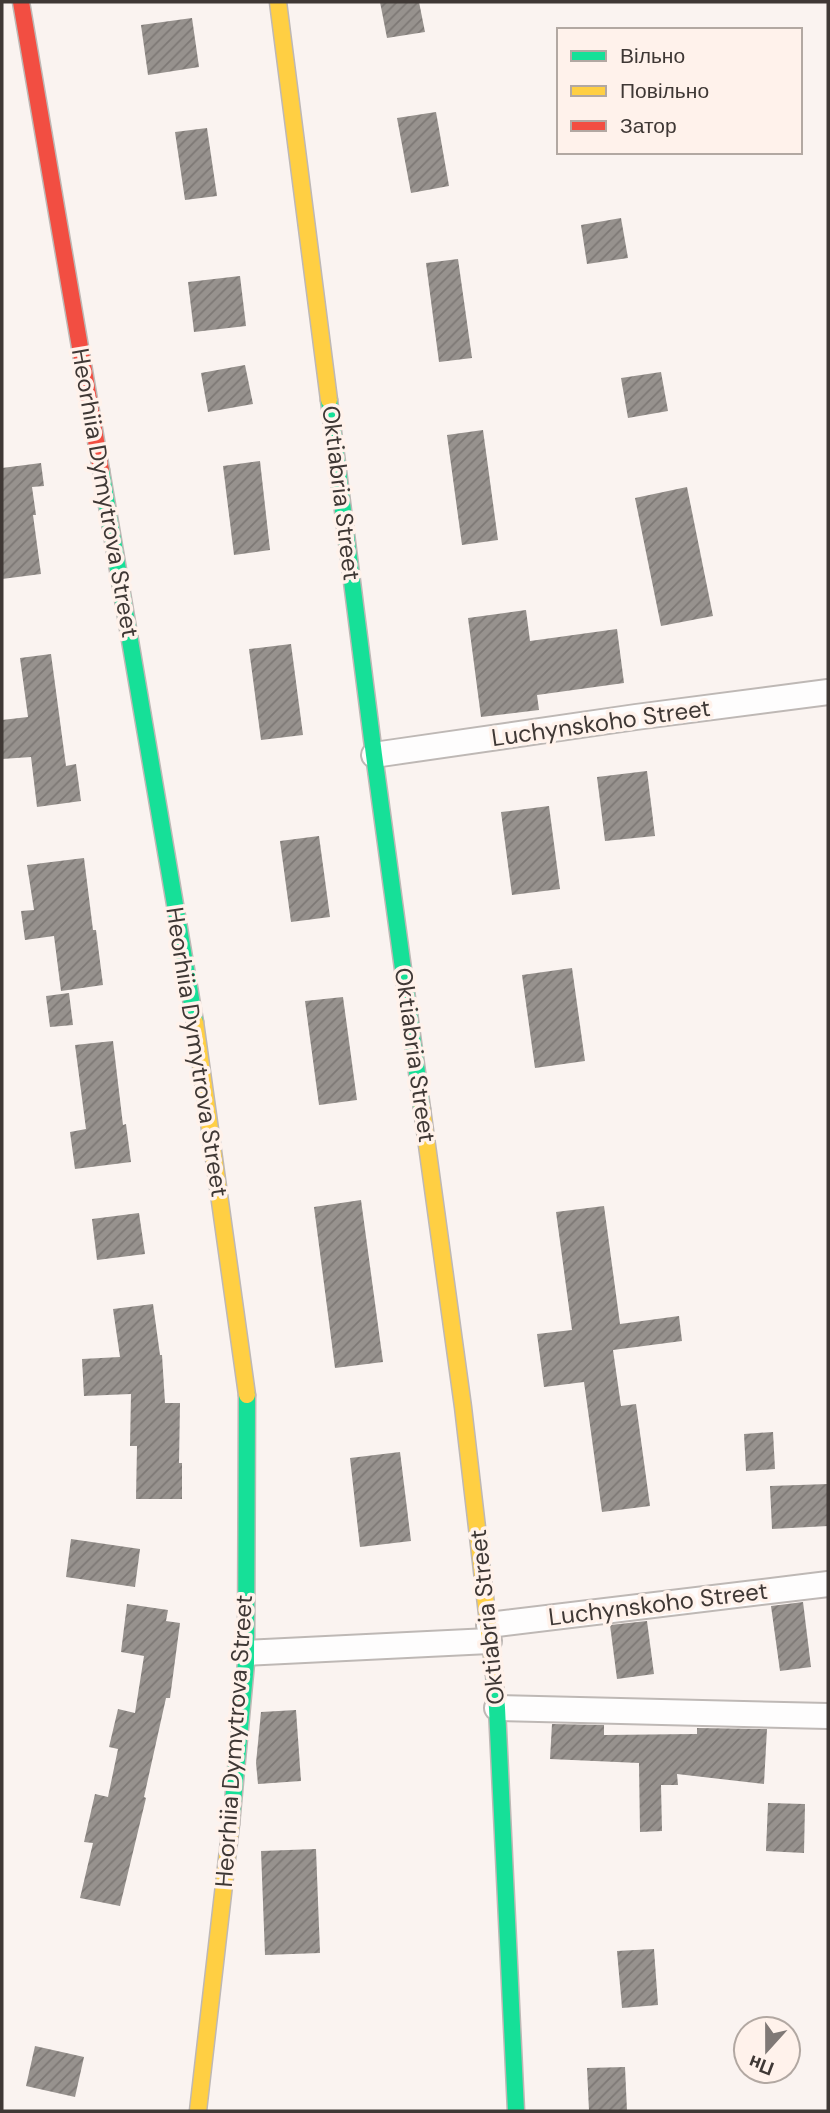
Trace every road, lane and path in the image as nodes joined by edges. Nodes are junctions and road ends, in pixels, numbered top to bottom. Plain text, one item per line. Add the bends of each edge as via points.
1 (21, 2) edge
2 (278, 2) edge
3 (828, 692) edge
4 (374, 755) junction
5 (828, 1584) edge
6 (489, 1633) junction
7 (246, 1653) junction
8 (497, 1708) junction
9 (828, 1716) edge
10 (198, 2111) edge
11 (516, 2111) edge

1 - 7 street, Heorhiia Dymytrova Street via 197,1031 248,1402
2 - 4 street, Oktiabria Street
3 - 4 street, Luchynskoho Street
4 - 6 street, Oktiabria Street via 463,1407
5 - 6 street, Luchynskoho Street
6 - 7 street, Luchynskoho Street
6 - 8 street, Oktiabria Street
7 - 10 street, Heorhiia Dymytrova Street
8 - 9 street
8 - 11 street, Oktiabria Street

